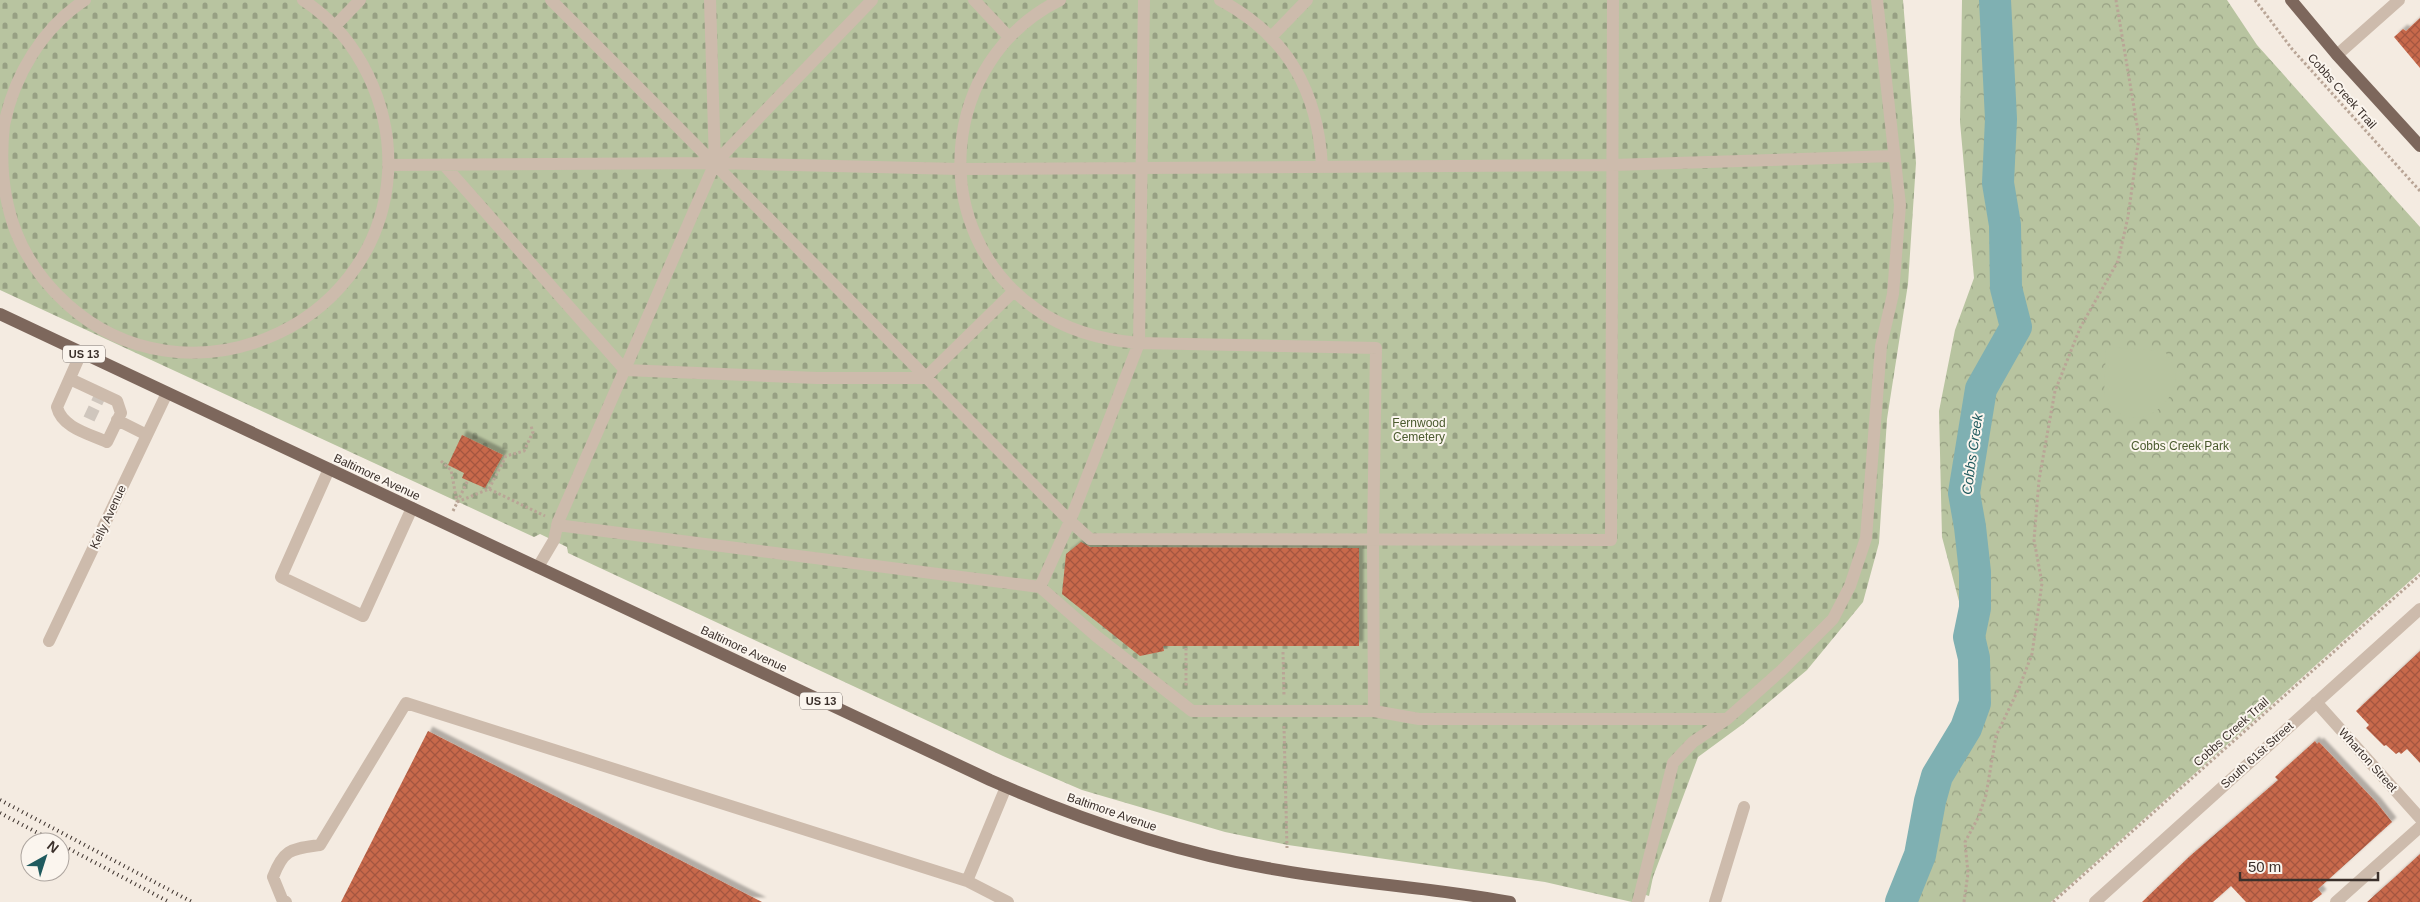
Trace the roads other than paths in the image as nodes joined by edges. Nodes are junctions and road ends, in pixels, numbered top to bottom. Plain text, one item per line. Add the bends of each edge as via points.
1 (85, 0) edge
2 (303, 0) edge
3 (360, 0) edge
4 (551, 0) edge
5 (710, 0) edge
6 (872, 0) edge
7 (974, 0) edge
8 (1060, 0) edge
9 (1144, 0) edge
10 (1220, 0) edge
11 (1307, 0) edge
12 (1613, 0) edge
13 (1877, 0) edge
14 (2291, 0) edge
15 (2399, 0) edge
16 (334, 26) junction
17 (1271, 36) junction
18 (1009, 37) junction
19 (2337, 55) junction
20 (2420, 146) edge
21 (1893, 156) junction
22 (715, 163) junction
23 (388, 165) junction
24 (1612, 165) junction
25 (445, 166) junction
26 (1322, 166) junction
27 (1142, 168) junction
28 (959, 169) junction
29 (1014, 292) junction
30 (0, 314) edge
31 (1139, 343) junction
32 (81, 352) junction
33 (624, 370) junction
34 (925, 378) junction
35 (70, 379) junction
36 (167, 393) junction
37 (117, 420) junction
38 (147, 435) junction
39 (329, 469) junction
40 (412, 508) junction
41 (1070, 521) junction
42 (558, 523) junction
43 (1373, 540) junction
44 (538, 568) junction
45 (1040, 587) junction
46 (2420, 609) edge
47 (49, 641) dead end
48 (2316, 702) junction
49 (1374, 711) junction
50 (1727, 719) junction
51 (1006, 787) junction
52 (1744, 807) dead end
53 (2420, 818) edge
54 (2420, 827) edge
55 (967, 881) junction
56 (286, 902) edge
57 (1008, 902) edge
58 (1510, 902) edge
59 (1638, 902) edge
60 (1715, 902) edge
61 (2095, 902) edge
62 (2336, 902) edge

1 - 23 street via 50,30 24,67 8,108 1,152 2,175 5,197 19,239 42,278 73,310 111,334 154,348 199,353 243,347 298,323 335,293 366,250 384,200
2 - 16 street
3 - 16 street
4 - 22 street
5 - 22 street
6 - 22 street
7 - 18 street
8 - 18 street via 1028,20
9 - 27 street
10 - 17 street
11 - 17 street
12 - 24 street
13 - 21 street
14 - 19 main road
15 - 19 street
16 - 23 street via 360,60 376,93 386,128
17 - 26 street via 1304,83 1314,110
18 - 28 street via 976,84 962,130
19 - 20 main road
21 - 24 street
21 - 50 street via 1900,205 1898,239 1893,294 1881,346 1866,538 1850,586 1833,619
22 - 25 street
22 - 28 street
22 - 33 street
22 - 34 street
23 - 25 street
24 - 26 street
24 - 43 street via 1611,540
25 - 33 street
26 - 27 street
27 - 28 street
27 - 31 street
28 - 29 street via 963,196 977,239 996,271
29 - 31 street via 1035,309 1076,331 1111,341
29 - 34 street
30 - 32 main road, Baltimore Avenue / US 13
31 - 41 street
31 - 43 street via 1376,348
32 - 35 street
32 - 36 main road, Baltimore Avenue / US 13
33 - 34 street via 816,378
33 - 42 street
34 - 41 street
35 - 37 street via 100,396 117,401 121,412
35 - 37 street via 57,407 64,422 86,425 107,442
36 - 38 street, Kelly Avenue
36 - 39 main road, Baltimore Avenue / US 13
37 - 38 street
38 - 47 street, Kelly Avenue
39 - 40 main road, Baltimore Avenue / US 13
39 - 40 street via 281,577 363,616
40 - 44 main road, Baltimore Avenue / US 13
41 - 43 street via 1090,539
41 - 45 street
42 - 44 street via 554,540
42 - 45 street
43 - 49 street
44 - 51 main road, Baltimore Avenue / US 13
45 - 49 street via 1096,636 1192,711
46 - 48 street, South 61st Street
48 - 53 street, Wharton Street
48 - 61 street, South 61st Street
49 - 50 street via 1418,718
50 - 59 street via 1692,742 1673,763
51 - 55 street
51 - 58 main road, Baltimore Avenue / US 13 via 1104,825 1213,857 1317,876
52 - 60 street
54 - 62 street
55 - 56 street via 406,703 320,845 295,849 280,858 273,876 282,900
55 - 57 street

